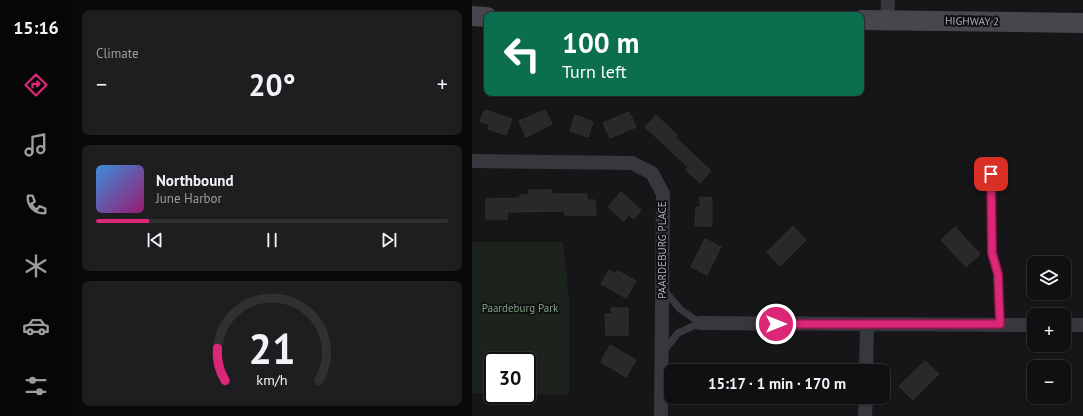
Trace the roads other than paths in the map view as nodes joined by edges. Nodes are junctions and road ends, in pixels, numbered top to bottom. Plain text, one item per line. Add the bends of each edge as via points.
1 (888, 0) edge
2 (472, 16) edge
3 (484, 17) edge
4 (864, 20) edge
5 (887, 20) junction
6 (1083, 23) edge
7 (472, 161) edge
8 (991, 174) dead end
9 (662, 288) junction
10 (700, 323) junction
11 (867, 324) junction
12 (1000, 324) junction
13 (1027, 324) edge
14 (1071, 325) edge
15 (1083, 325) edge
16 (662, 353) junction
17 (866, 364) edge
18 (866, 404) edge
19 (661, 416) edge
20 (865, 416) edge

1 - 5 street
2 - 3 main road
4 - 5 main road, HIGHWAY 2
5 - 6 main road, HIGHWAY 2
7 - 9 street, PAARDEBURG PLACE via 632,163 652,173 663,194
8 - 12 lane via 992,253 998,274
9 - 10 lane via 680,310
9 - 16 street, PAARDEBURG PLACE
10 - 11 street
10 - 16 lane via 678,333
11 - 12 street
11 - 17 street
12 - 13 street
14 - 15 street
16 - 19 street, PAARDEBURG PLACE
18 - 20 street

